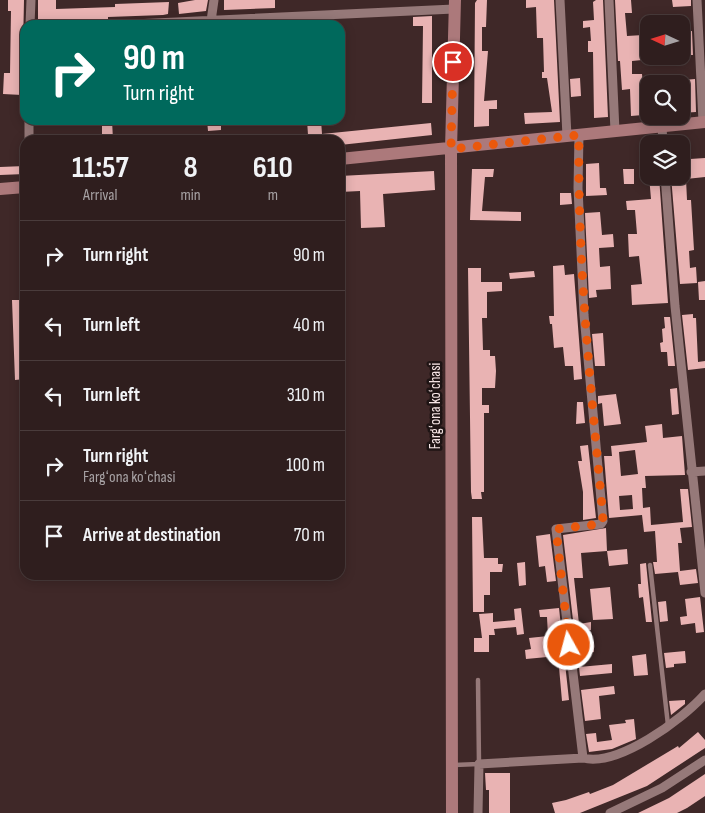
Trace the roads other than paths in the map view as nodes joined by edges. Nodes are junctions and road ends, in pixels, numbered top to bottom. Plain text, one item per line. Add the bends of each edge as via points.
1 (31, 0) edge
2 (214, 0) edge
3 (560, 0) edge
4 (609, 0) edge
5 (697, 0) edge
6 (455, 5) edge
7 (30, 20) edge
8 (211, 20) edge
9 (226, 20) edge
10 (704, 122) edge
11 (662, 126) junction
12 (615, 131) junction
13 (573, 135) junction
14 (662, 135) edge
15 (451, 149) junction
16 (345, 159) edge
17 (666, 185) edge
18 (20, 188) edge
19 (0, 190) edge
20 (705, 471) edge
21 (691, 472) junction
22 (650, 565) dead end
23 (705, 593) edge
24 (478, 680) dead end
25 (705, 694) edge
26 (668, 724) junction
27 (582, 758) junction
28 (705, 760) edge
29 (479, 764) junction
30 (452, 765) junction
31 (452, 813) edge
32 (478, 813) edge
33 (610, 813) edge

1 - 7 street
2 - 8 street
3 - 13 street
4 - 12 street
5 - 10 street
6 - 9 street
6 - 15 street, Fargʻona koʻchasi
10 - 11 street
11 - 12 street
11 - 14 street
12 - 13 street
13 - 15 street
13 - 27 street via 584,315 603,517 601,524 556,529
15 - 16 street
15 - 30 street, Fargʻona koʻchasi
17 - 21 street
18 - 19 street
20 - 21 street
21 - 23 street
22 - 26 lane
24 - 29 lane
25 - 26 street via 693,707
26 - 27 street via 621,753 599,760
27 - 29 street
28 - 33 street via 662,788
29 - 30 lane
29 - 32 street
30 - 31 street, Fargʻona koʻchasi

